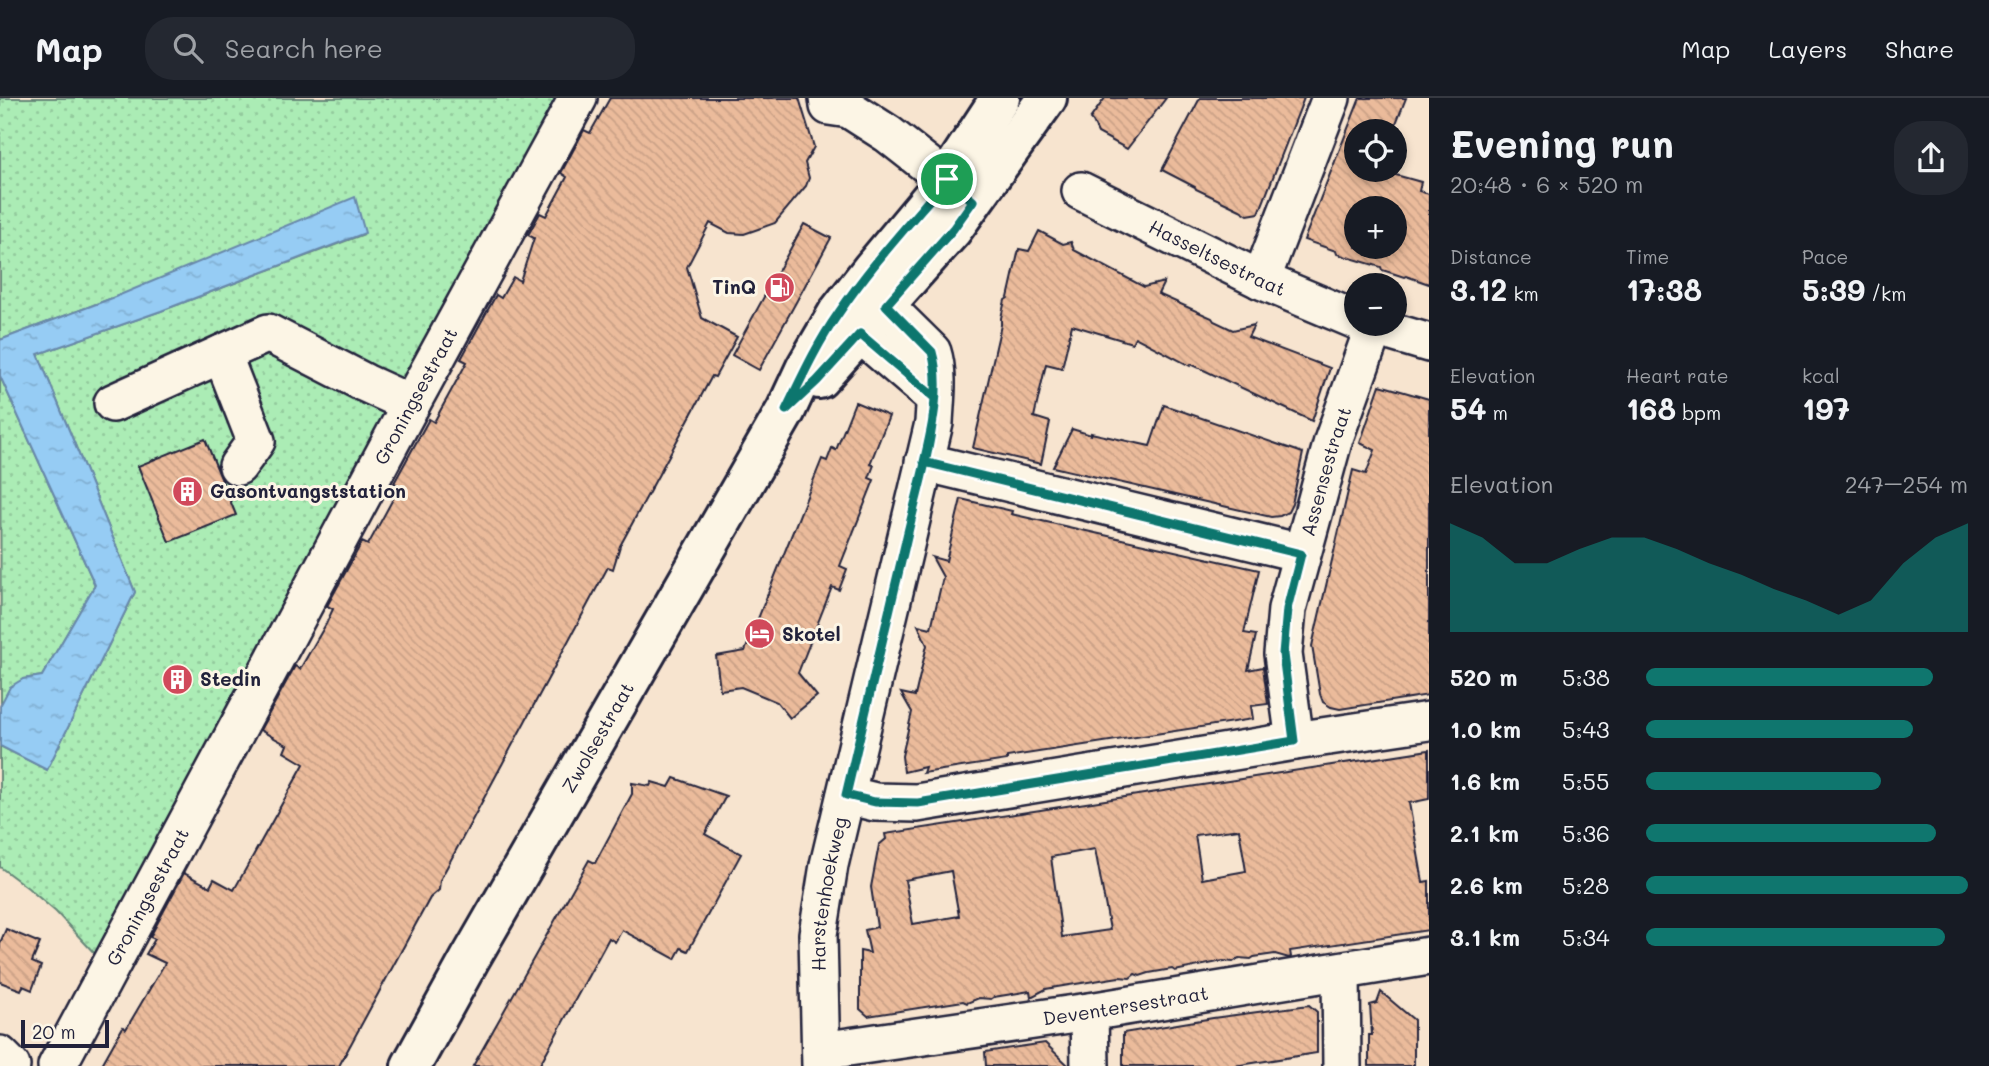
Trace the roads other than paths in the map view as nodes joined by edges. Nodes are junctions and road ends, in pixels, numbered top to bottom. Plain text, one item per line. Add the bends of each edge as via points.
1 (578, 98) edge
2 (828, 98) edge
3 (1000, 98) edge
4 (1047, 98) edge
5 (1331, 98) edge
6 (960, 190) junction
7 (1081, 191) dead end
8 (1261, 280) junction
9 (874, 294) junction
10 (1344, 315) edge
11 (848, 324) junction
12 (1362, 336) edge
13 (1405, 336) edge
14 (1429, 343) edge
15 (222, 354) junction
16 (935, 398) junction
17 (113, 403) dead end
18 (411, 404) junction
19 (924, 462) junction
20 (238, 466) dead end
21 (1301, 554) junction
22 (1429, 721) edge
23 (1294, 741) junction
24 (846, 795) junction
25 (1429, 956) edge
26 (1341, 971) junction
27 (1089, 1012) junction
28 (0, 1055) edge
29 (821, 1058) edge
30 (11, 1066) edge
31 (57, 1066) edge
32 (411, 1066) edge
33 (1090, 1066) edge
34 (1342, 1066) edge

1 - 18 street, Groningsestraat
2 - 6 street via 829,106 849,109 888,134
3 - 6 main road, Zwolsestraat
4 - 6 main road, Zwolsestraat
5 - 8 street
6 - 9 main road, Zwolsestraat via 953,229
7 - 8 street, Hasseltsestraat
8 - 10 street, Hasseltsestraat
9 - 11 main road, Zwolsestraat
9 - 16 street, Harstenhoekweg via 932,352
11 - 16 street
11 - 32 main road, Zwolsestraat via 817,381 786,410
12 - 21 street, Assensestraat
13 - 14 street, Hasseltsestraat
15 - 17 street
15 - 18 street via 268,333
15 - 20 street via 256,441
16 - 19 street, Harstenhoekweg
18 - 31 street, Groningsestraat
19 - 21 street
19 - 24 street, Harstenhoekweg
21 - 23 street, Assensestraat via 1287,609 1283,654
22 - 23 street
23 - 24 street via 918,803 875,802
24 - 29 street, Harstenhoekweg via 818,934
25 - 26 street, Deventersestraat
26 - 27 street, Deventersestraat
26 - 34 street
27 - 29 street, Deventersestraat
27 - 33 street
28 - 30 street

